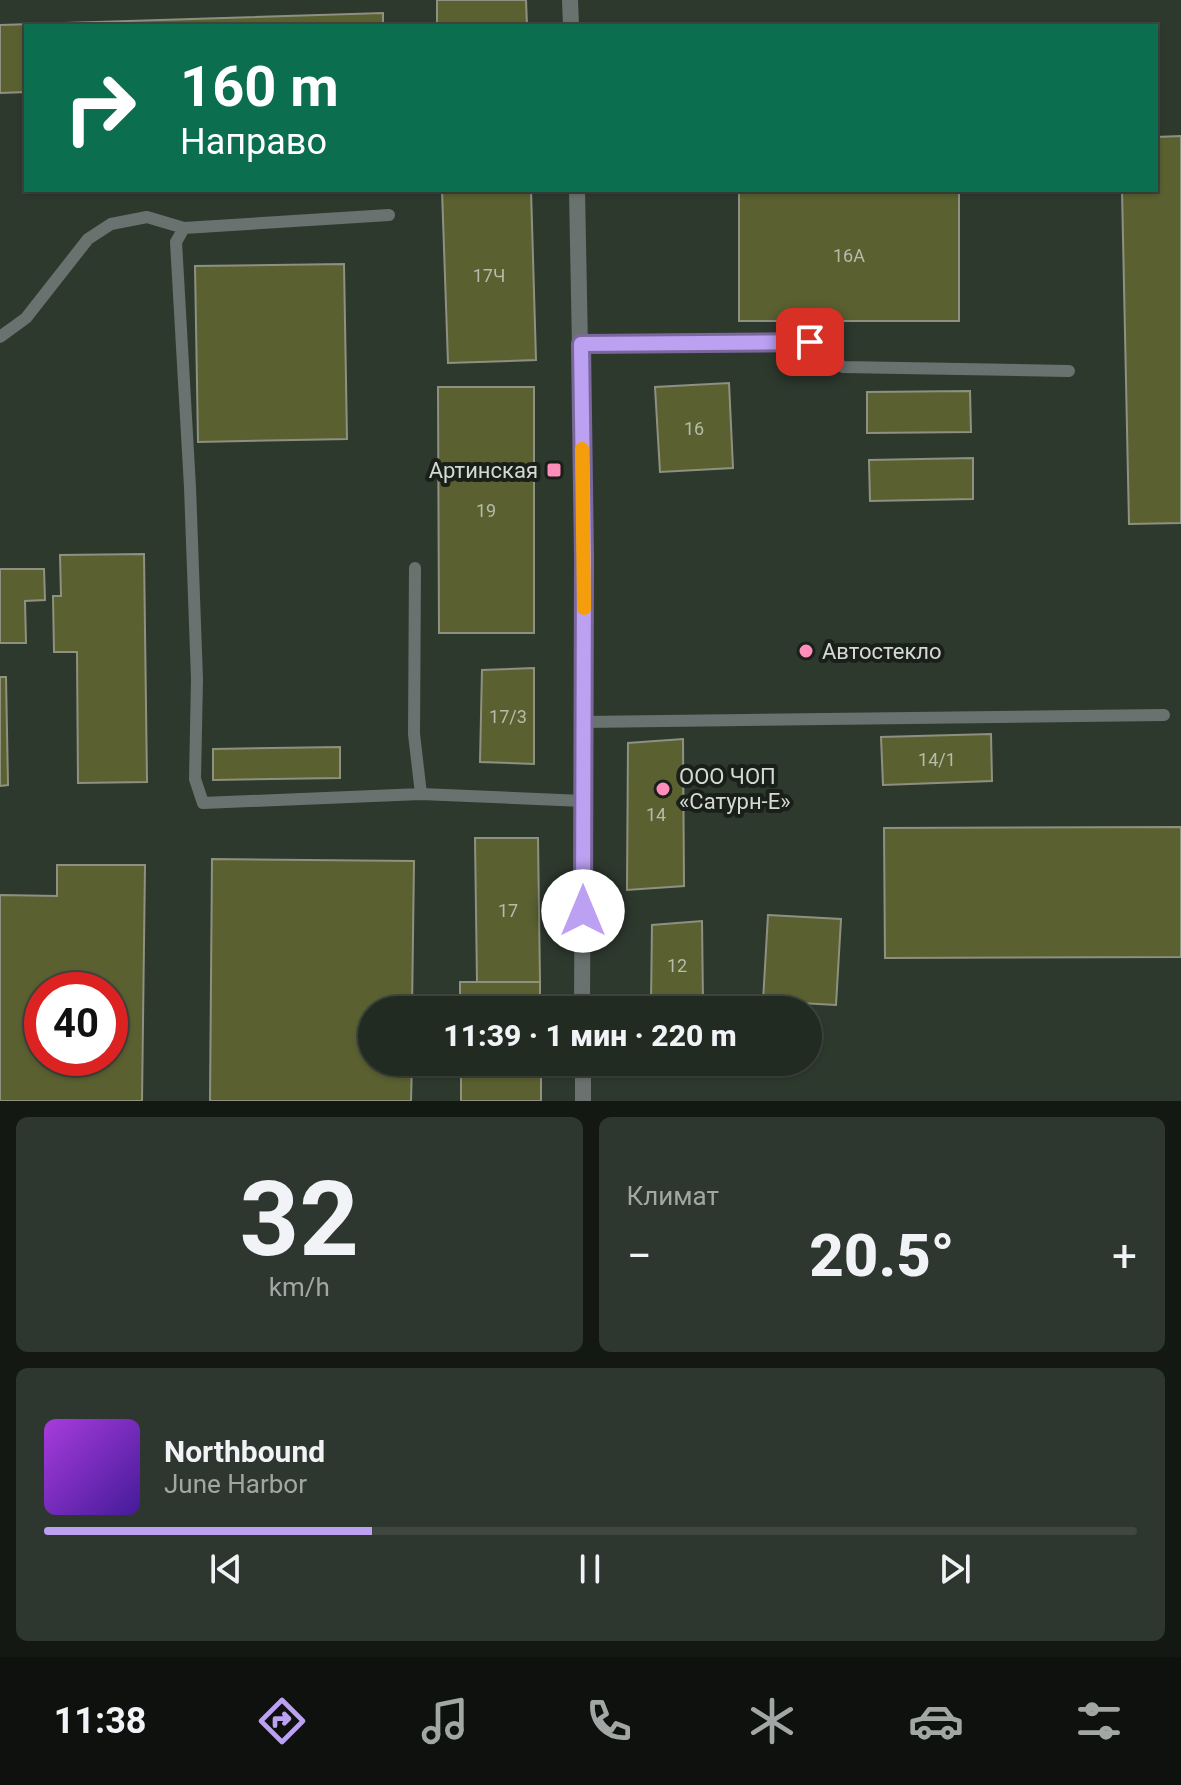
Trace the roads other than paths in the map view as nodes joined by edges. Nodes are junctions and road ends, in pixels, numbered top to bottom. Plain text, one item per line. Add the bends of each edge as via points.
1 (570, 0) edge
2 (571, 24) edge
3 (577, 192) edge
4 (389, 215) dead end
5 (184, 228) junction
6 (0, 337) edge
7 (581, 344) junction
8 (1069, 371) dead end
9 (415, 568) dead end
10 (1164, 715) dead end
11 (583, 722) junction
12 (421, 794) junction
13 (583, 801) junction
14 (582, 996) edge
15 (583, 1076) edge
16 (583, 1101) edge

1 - 2 street
3 - 7 street
4 - 5 lane
5 - 6 lane via 147,217 111,224 88,239 26,318
5 - 12 lane via 176,242 197,679 195,779 203,803
7 - 8 lane via 810,342 843,367
7 - 11 street
9 - 12 lane via 414,734
10 - 11 lane
11 - 13 street
12 - 13 lane
13 - 14 street
15 - 16 street

